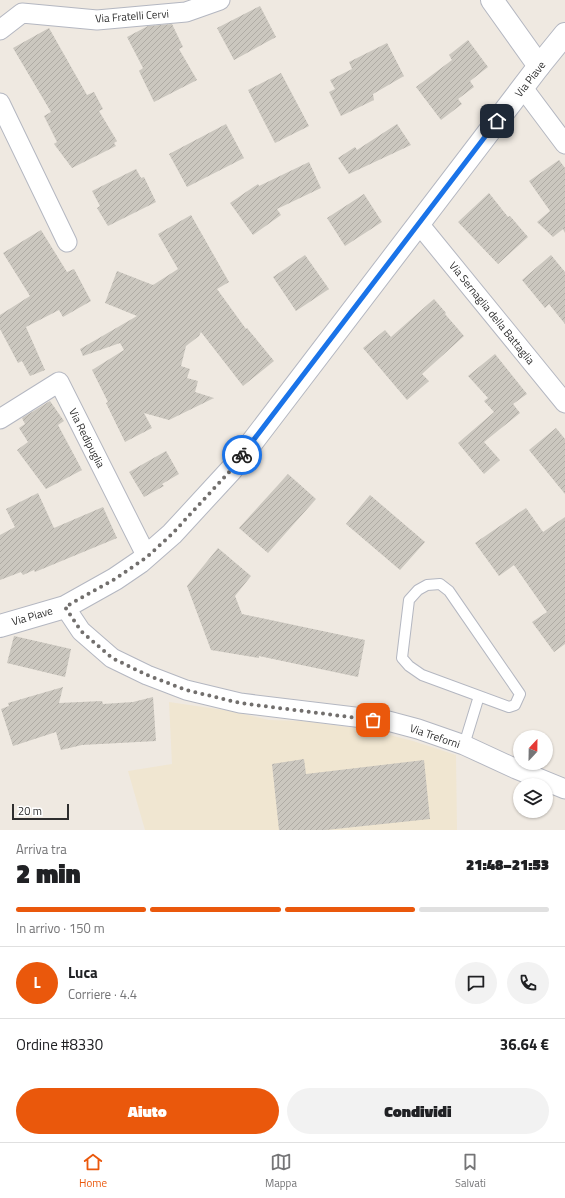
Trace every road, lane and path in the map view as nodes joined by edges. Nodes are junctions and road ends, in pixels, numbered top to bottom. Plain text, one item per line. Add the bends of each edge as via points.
1 (220, 0) edge
2 (492, 0) edge
3 (0, 30) edge
4 (564, 38) edge
5 (539, 66) junction
6 (523, 88) junction
7 (0, 103) edge
8 (565, 144) edge
9 (419, 224) junction
10 (67, 242) dead end
11 (565, 403) edge
12 (0, 419) edge
13 (147, 557) junction
14 (65, 607) junction
15 (0, 626) edge
16 (478, 696) junction
17 (464, 745) junction
18 (565, 789) edge

1 - 3 street, Via Fratelli Cervi via 186,12 97,20 22,12
2 - 5 main road
4 - 5 main road, Via Piave
5 - 6 main road, Via Piave
6 - 8 street
6 - 9 main road, Via Piave
7 - 10 street
9 - 11 street, Via Sernaglia della Battaglia
9 - 13 main road, Via Piave via 231,470 172,534
12 - 13 street, Via Redipuglia via 59,382
13 - 14 main road, Via Piave via 115,579
14 - 15 main road, Via Piave
14 - 17 street, Via Treforni via 81,631 112,658 186,690 240,703 388,721
16 - 16 lane via 509,707 515,705 520,694 449,591 440,584 427,585 409,600 402,658 422,675
16 - 17 lane
17 - 18 street, Via Treforni

